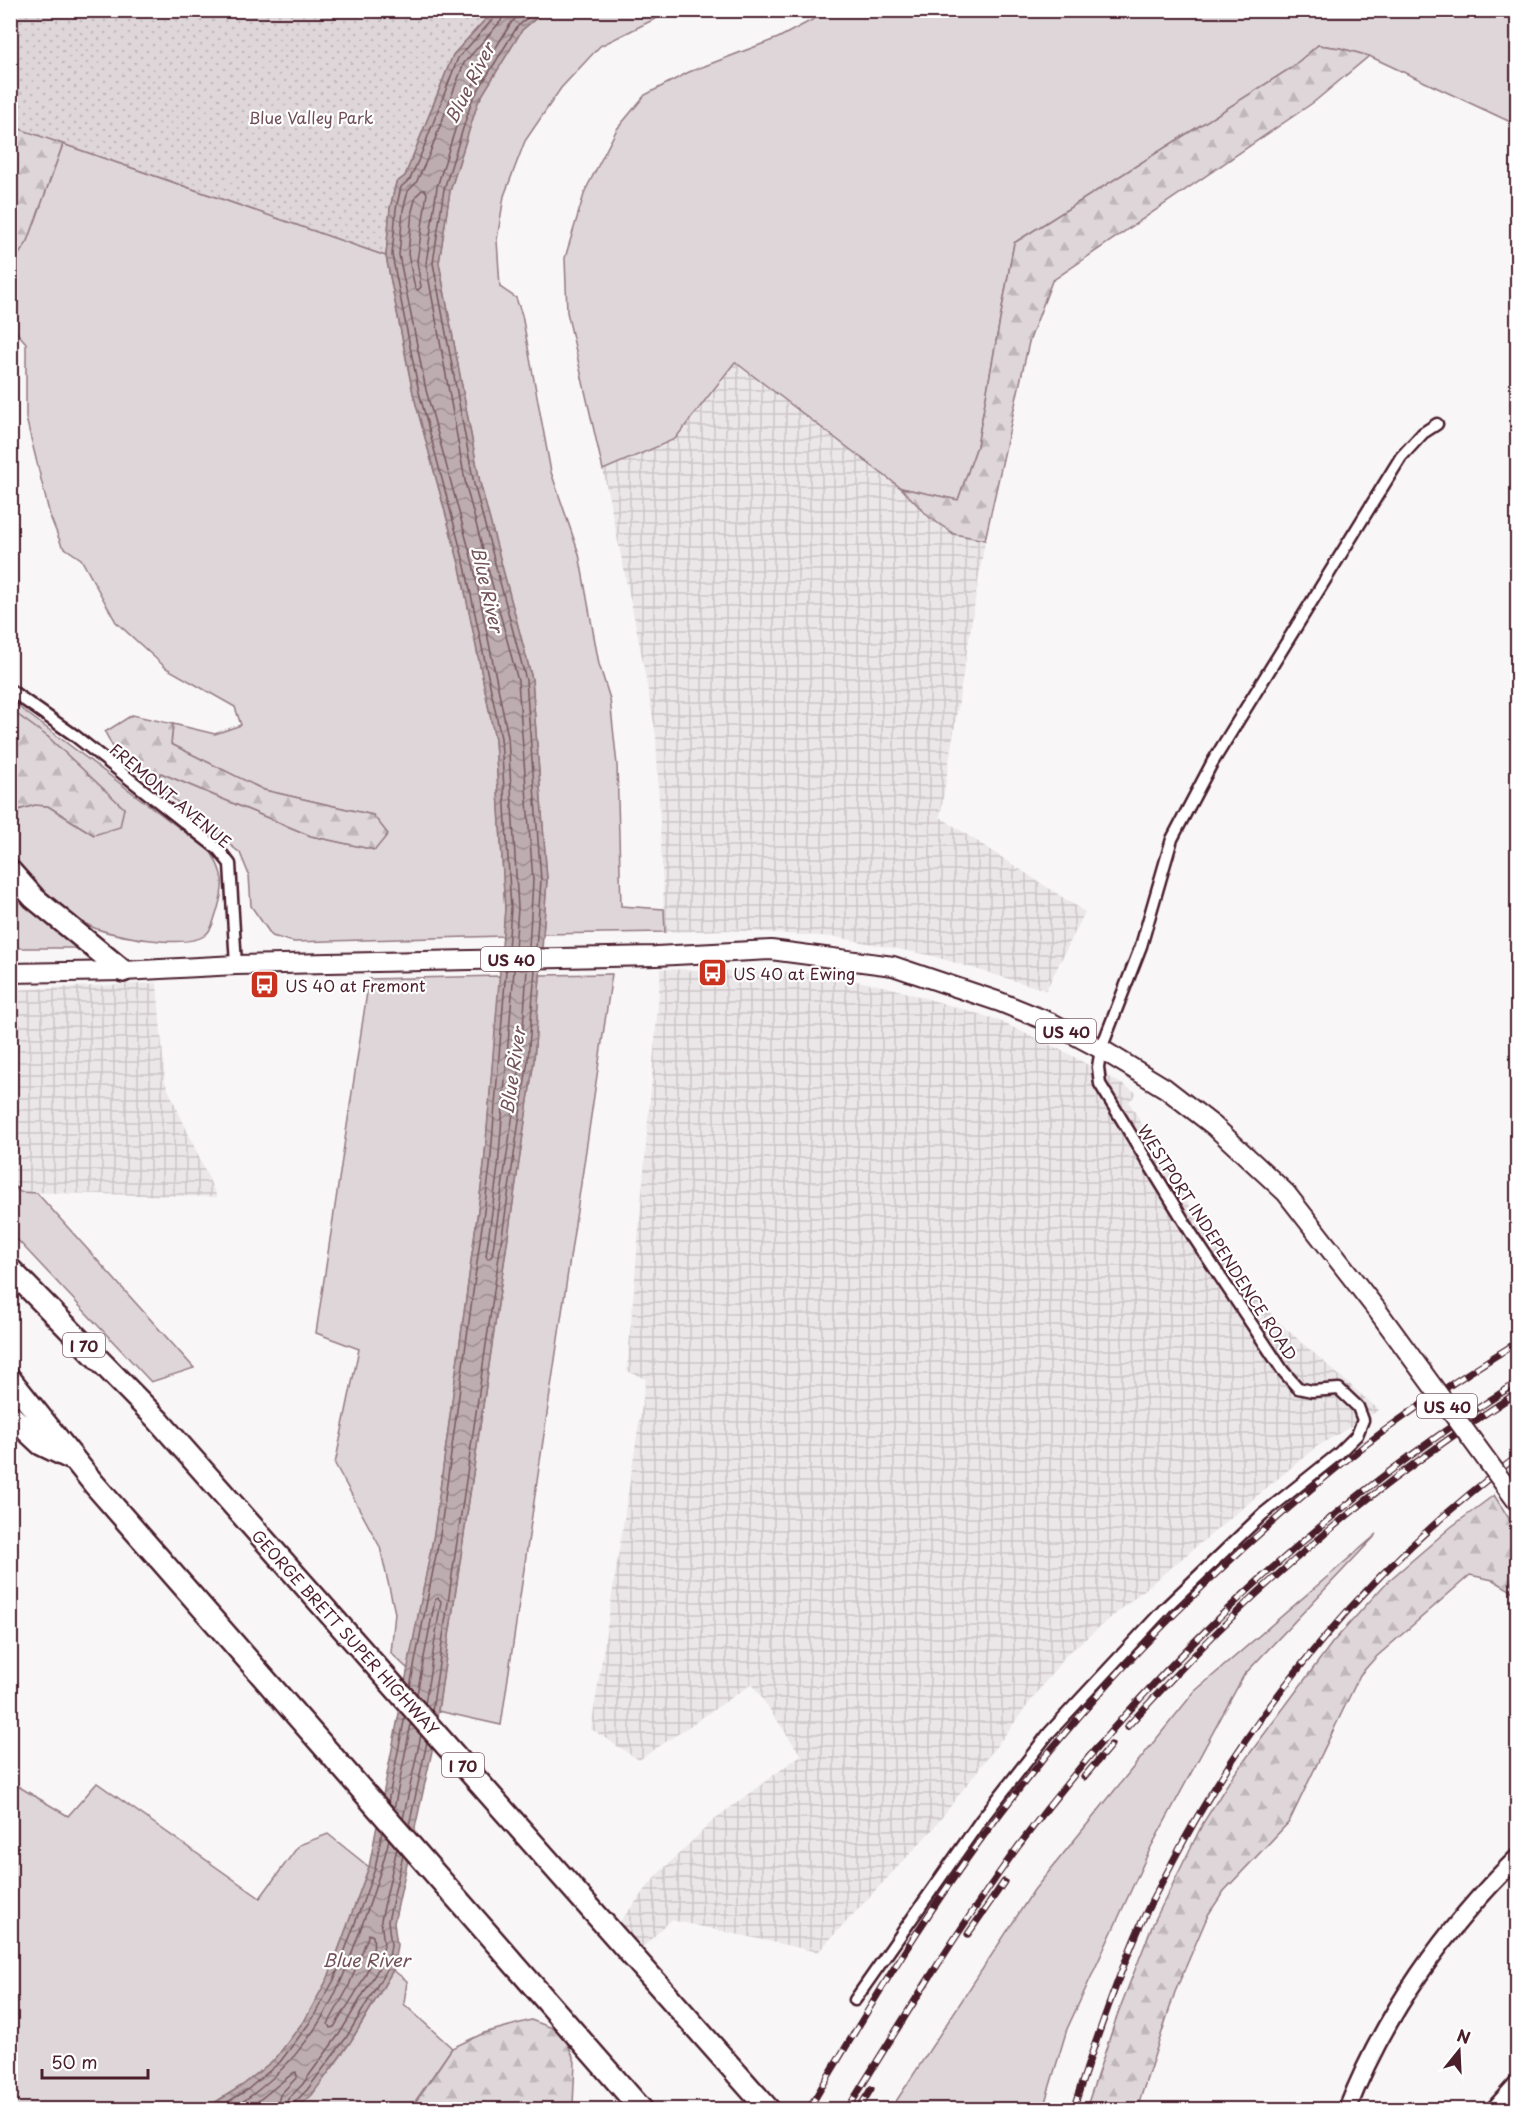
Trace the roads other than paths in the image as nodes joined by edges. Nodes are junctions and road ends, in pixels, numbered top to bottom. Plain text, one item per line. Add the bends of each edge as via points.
1 (1437, 424) dead end
2 (10, 690) edge
3 (10, 871) edge
4 (236, 965) junction
5 (123, 971) junction
6 (10, 973) edge
7 (1101, 1049) junction
8 (10, 1269) edge
9 (10, 1379) edge
10 (10, 1415) edge
11 (75, 1461) junction
12 (1518, 1503) edge
13 (1518, 1857) edge
14 (855, 2000) dead end
15 (1518, 2083) edge
16 (1350, 2108) edge
17 (642, 2109) edge
18 (769, 2109) edge
19 (1494, 2109) edge

1 - 7 street via 1401,457 1212,763 1172,839 1141,946
2 - 4 street, FREMONT AVENUE via 74,735 218,849 230,864
3 - 5 highway via 34,897
4 - 5 main road, US 40
4 - 7 main road, US 40 via 771,950 893,966 1000,1002
5 - 6 main road, US 40
7 - 12 main road, US 40, bridge via 1165,1088 1214,1126 1286,1193
7 - 14 street, WESTPORT INDEPENDENCE ROAD via 1100,1084 1193,1236 1283,1371 1298,1388 1339,1389 1358,1407 1363,1420 1357,1435 1338,1454 1263,1514 1165,1608 1049,1733 981,1820
8 - 18 highway, GEORGE BRETT SUPER HIGHWAY / I 70 via 158,1420
9 - 11 highway
10 - 11 highway via 41,1444
11 - 17 highway
13 - 16 main road via 1464,1914 1422,1969 1378,2042
15 - 19 main road

